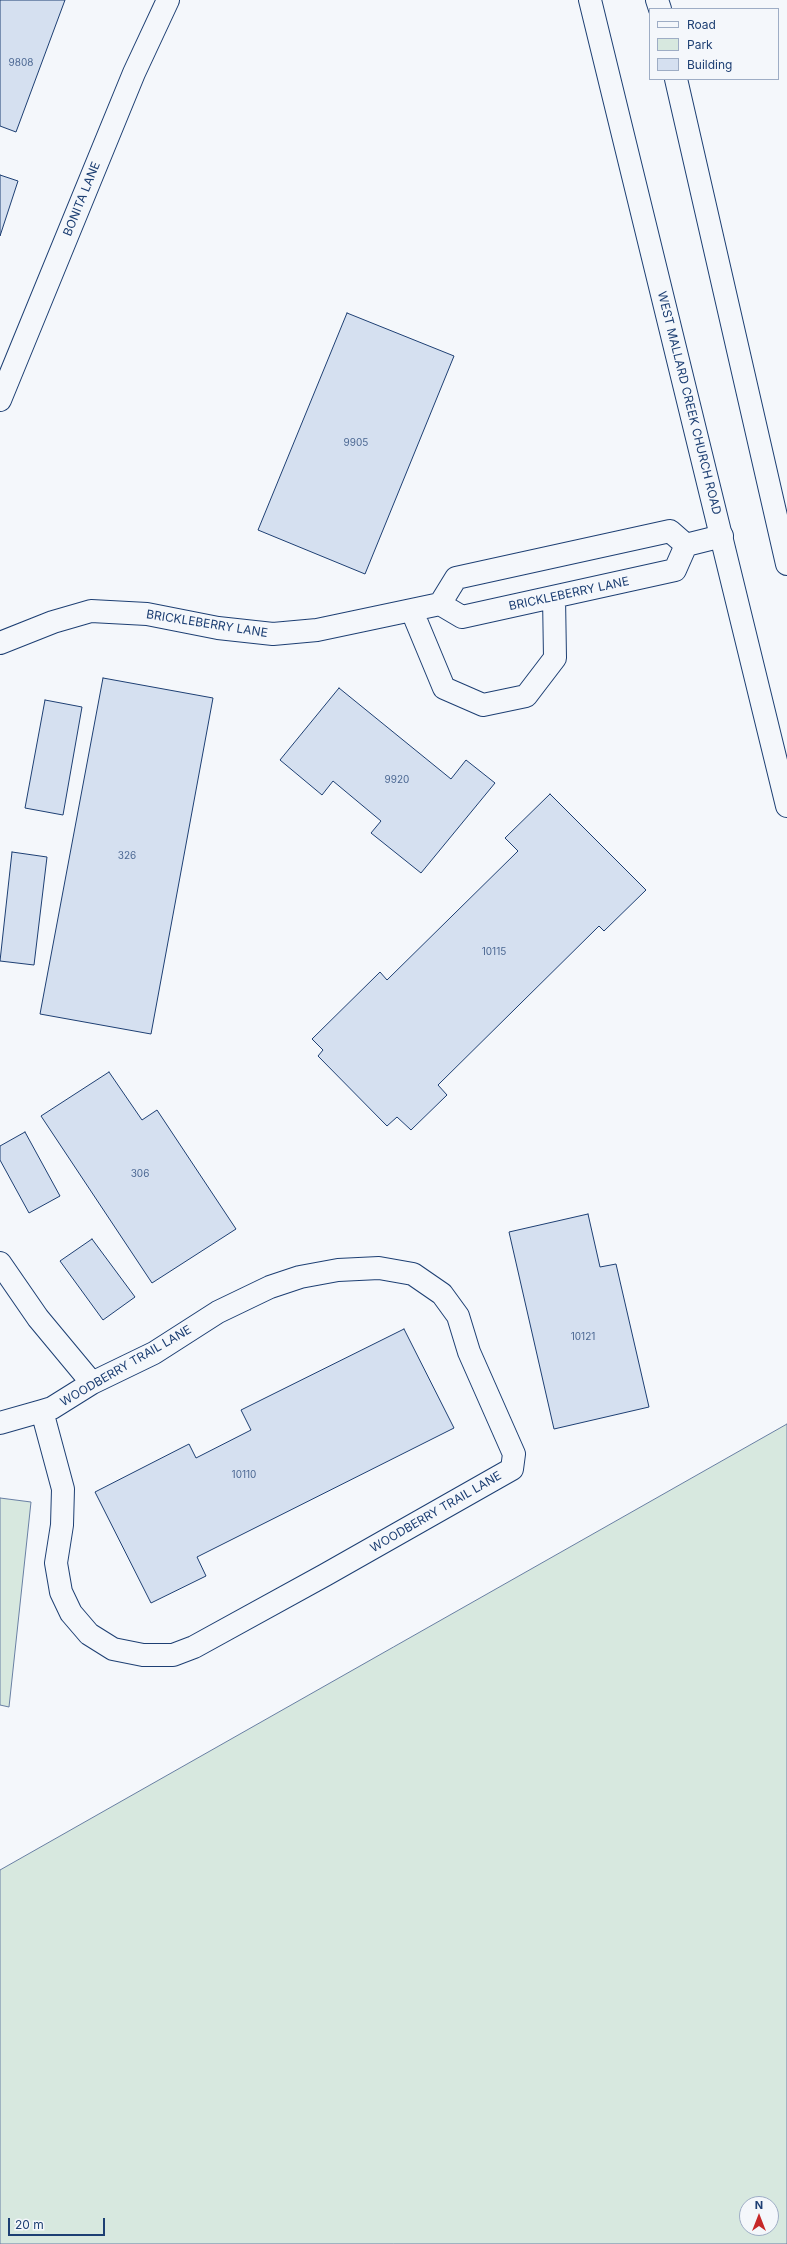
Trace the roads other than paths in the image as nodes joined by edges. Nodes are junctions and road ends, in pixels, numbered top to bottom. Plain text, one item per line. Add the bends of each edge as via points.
1 (168, 0) edge
2 (590, 0) edge
3 (676, 80) edge
4 (0, 400) edge
5 (722, 536) junction
6 (686, 545) junction
7 (787, 564) edge
8 (554, 597) junction
9 (440, 604) junction
10 (412, 611) junction
11 (0, 643) edge
12 (787, 806) edge
13 (0, 1263) edge
14 (92, 1383) junction
15 (42, 1411) junction
16 (0, 1423) edge

1 - 4 street, BONITA LANE via 134,73
2 - 5 street, WEST MALLARD CREEK CHURCH ROAD
3 - 7 street
5 - 6 street
5 - 12 street, WEST MALLARD CREEK CHURCH ROAD
6 - 8 street, BRICKLEBERRY LANE via 675,570
6 - 9 street via 670,531 456,578
8 - 9 street, BRICKLEBERRY LANE via 462,617
8 - 10 street via 555,658 526,696 484,705 444,688
9 - 10 street, BRICKLEBERRY LANE
10 - 11 street, BRICKLEBERRY LANE via 317,630 273,634 218,628 147,614 91,611 53,622
13 - 14 street via 38,1318
14 - 15 street, WOODBERRY TRAIL LANE via 52,1408
14 - 15 street, WOODBERRY TRAIL LANE via 154,1353 218,1312 300,1276 338,1270 379,1268 413,1274 442,1294 458,1316 469,1352 514,1454 512,1469 194,1647 173,1655 144,1655 113,1649 89,1634 71,1613 61,1592 56,1563 62,1525 63,1489
15 - 16 street, WOODBERRY TRAIL LANE

